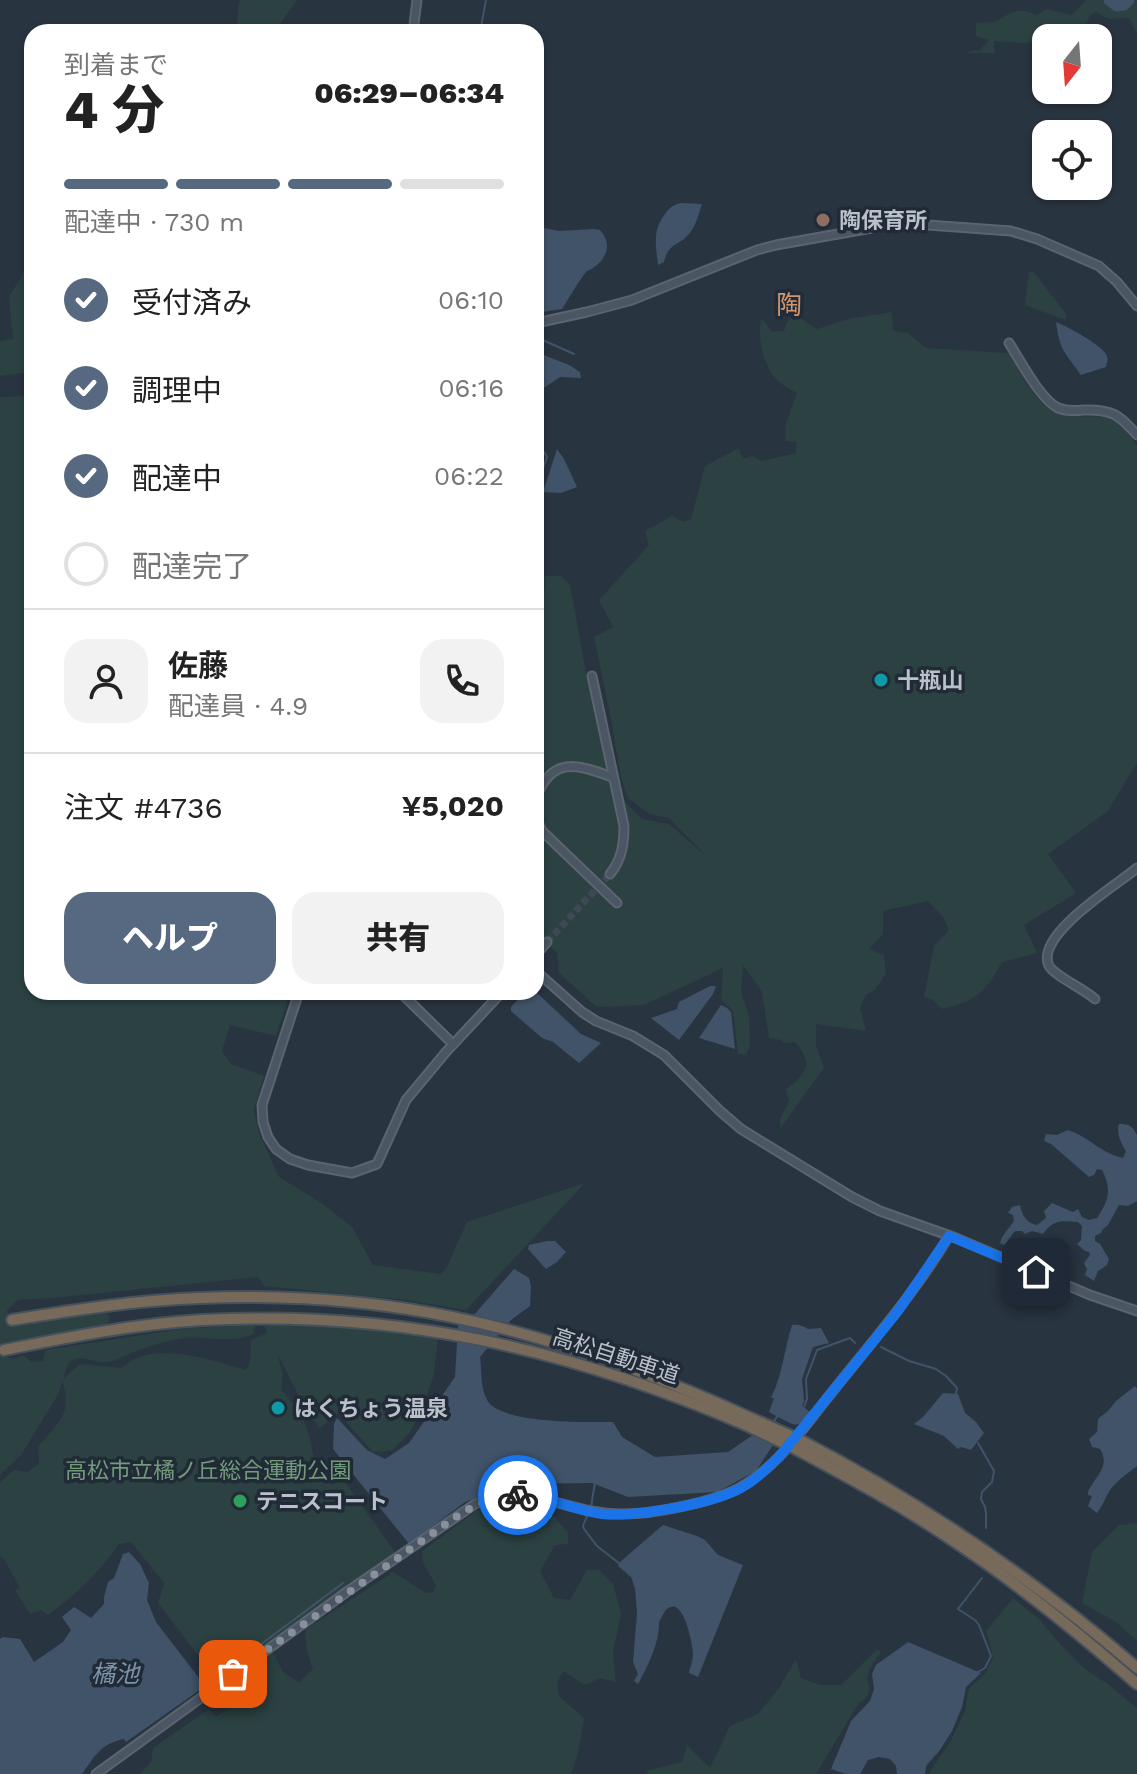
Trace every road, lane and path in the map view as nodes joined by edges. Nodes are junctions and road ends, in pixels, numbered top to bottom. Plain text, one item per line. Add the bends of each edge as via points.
1 (417, 0) edge
2 (414, 24) edge
3 (1137, 306) edge
4 (544, 321) edge
5 (1009, 343) dead end
6 (1137, 435) edge
7 (592, 676) dead end
8 (612, 777) junction
9 (544, 782) edge
10 (544, 833) edge
11 (1137, 868) edge
12 (610, 874) tunnel mouth
13 (617, 903) dead end
14 (547, 942) tunnel mouth
15 (544, 946) edge
16 (544, 978) edge
17 (1095, 999) dead end
18 (296, 1000) edge
19 (408, 1000) edge
20 (494, 1000) edge
21 (453, 1044) junction
22 (949, 1236) junction
23 (1137, 1311) edge
24 (12, 1320) dead end
25 (4, 1350) dead end
26 (750, 1422) junction
27 (797, 1444) junction
28 (1137, 1668) edge
29 (1137, 1684) edge
30 (96, 1774) edge

1 - 2 street
3 - 4 street via 1099,266 1025,235 900,223 757,250 632,300
5 - 6 street via 1055,407 1111,412
7 - 8 street
8 - 9 street via 566,767
8 - 12 street via 624,843
10 - 13 street
11 - 17 street via 1073,918 1048,949 1052,970
14 - 15 street
16 - 22 street via 589,1017 664,1055 741,1129 867,1205
18 - 21 street via 262,1105 263,1122 276,1149 308,1165 352,1173 377,1164 406,1100
19 - 21 street
20 - 21 street
22 - 23 street
22 - 30 street via 898,1311 805,1425 768,1469 742,1487 710,1500 635,1514 602,1514 525,1495 475,1504
24 - 26 highway, 高松自動車道 via 198,1298 350,1301 531,1336 646,1374
25 - 26 highway, 高松自動車道 via 101,1331 199,1320 353,1321 432,1330 577,1362
26 - 27 highway, 高松自動車道, bridge
27 - 28 highway, 高松自動車道 via 869,1477 963,1535
27 - 29 highway, 高松自動車道 via 957,1543

